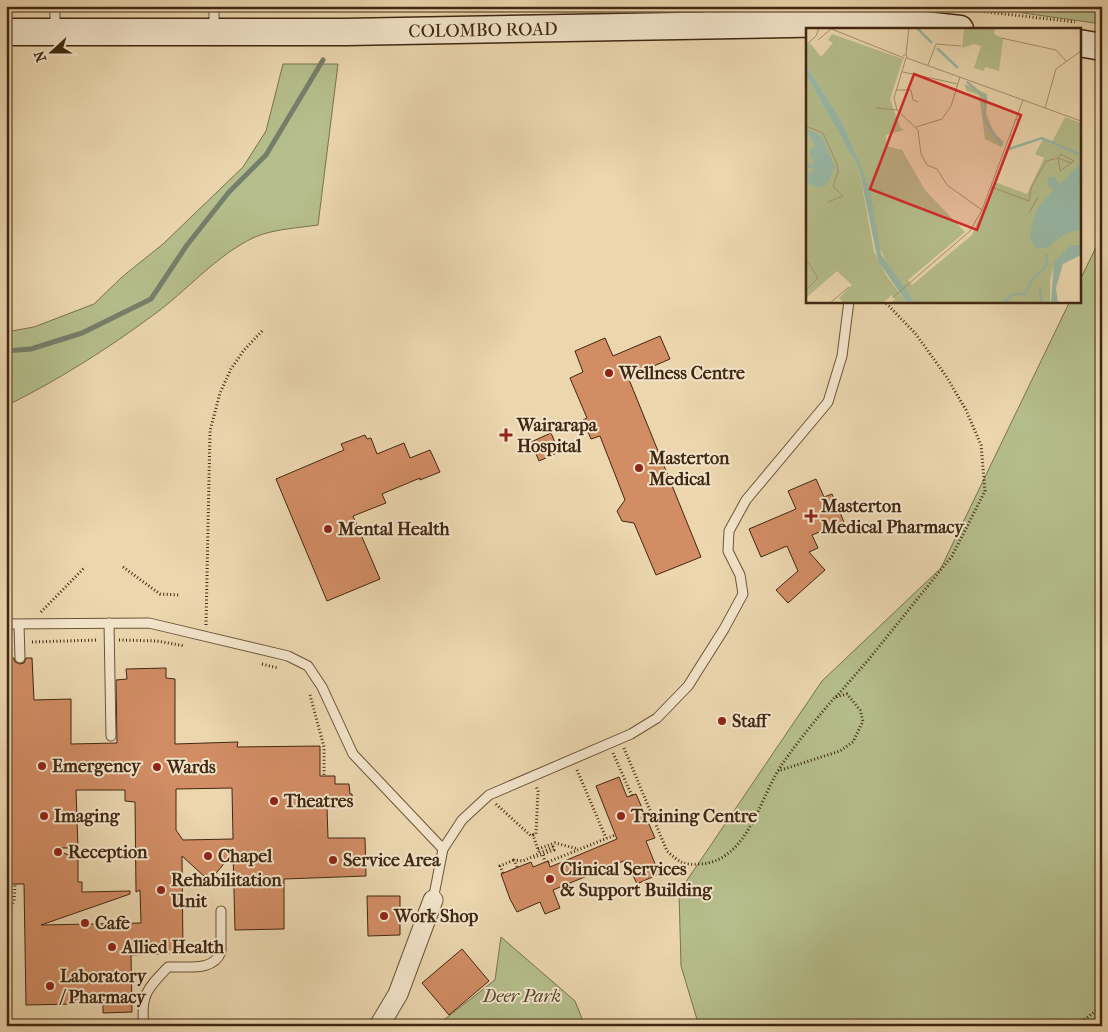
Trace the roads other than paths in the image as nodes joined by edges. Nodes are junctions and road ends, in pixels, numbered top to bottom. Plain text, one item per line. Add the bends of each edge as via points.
1 (709, 16) edge
2 (56, 19) edge
3 (214, 19) edge
4 (960, 19) edge
5 (923, 27) edge
6 (6, 32) edge
7 (1080, 34) edge
8 (1102, 47) edge
9 (849, 302) edge
10 (6, 624) edge
11 (109, 624) junction
12 (19, 625) junction
13 (20, 658) dead end
14 (111, 736) dead end
15 (443, 849) junction
16 (433, 900) joint
17 (221, 911) dead end
18 (144, 1026) edge
19 (379, 1026) edge

1 - 3 street, COLOMBO ROAD via 346,32
1 - 5 street, COLOMBO ROAD
2 - 3 street, COLOMBO ROAD
2 - 6 street, COLOMBO ROAD
4 - 5 street, COLOMBO ROAD
7 - 8 street
9 - 15 lane via 842,356 828,402 746,500 729,531 728,551 740,575 743,594 688,686 657,718 620,738 489,795 462,820
10 - 12 lane
11 - 12 lane
11 - 14 lane
11 - 15 lane via 149,623 288,656 308,666 322,687 353,754
12 - 13 lane
15 - 16 lane
16 - 19 street via 398,994
17 - 18 lane via 219,958 206,966 168,967 146,992

